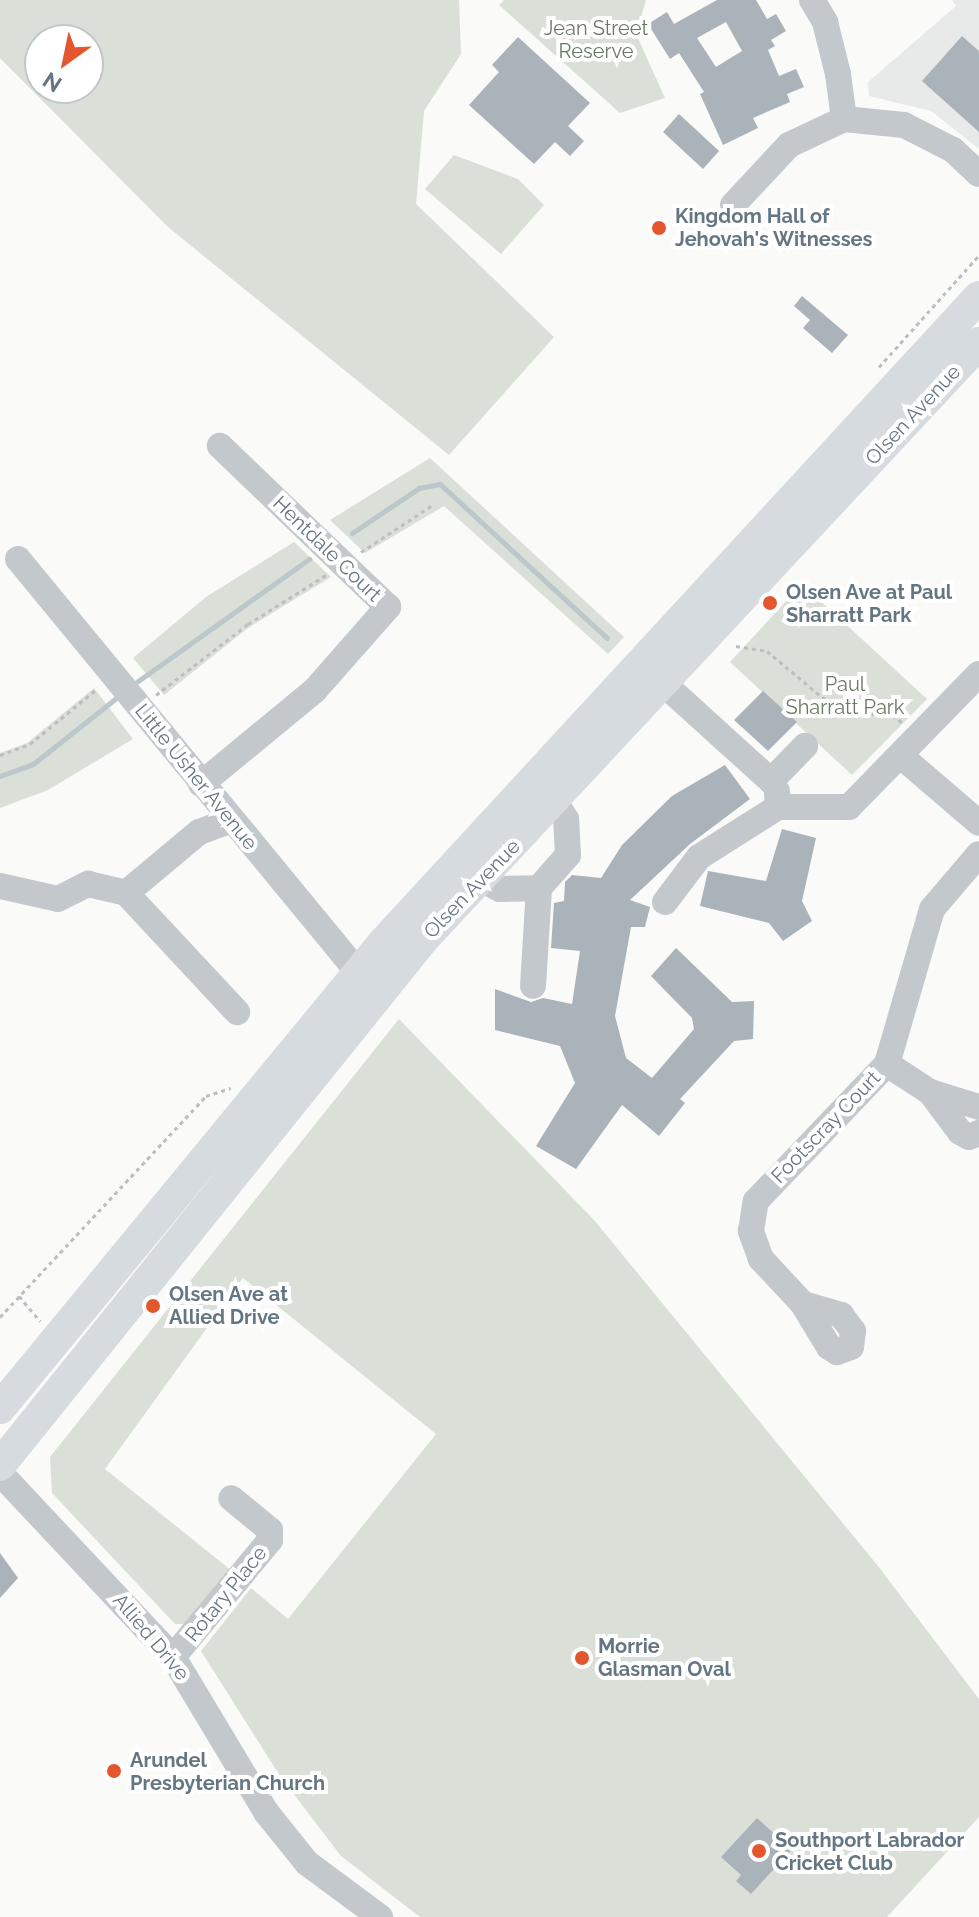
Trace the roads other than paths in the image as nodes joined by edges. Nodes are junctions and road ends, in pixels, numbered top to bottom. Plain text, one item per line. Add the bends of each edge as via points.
1 (812, 0) edge
2 (844, 119) junction
3 (979, 174) edge
4 (733, 205) dead end
5 (979, 297) edge
6 (979, 343) edge
7 (220, 446) dead end
8 (18, 559) dead end
9 (979, 674) edge
10 (664, 684) junction
11 (805, 746) dead end
12 (902, 757) junction
13 (201, 784) junction
14 (775, 794) junction
15 (555, 802) junction
16 (231, 820) junction
17 (979, 823) edge
18 (979, 854) edge
19 (483, 880) junction
20 (0, 886) edge
21 (539, 888) junction
22 (126, 893) junction
23 (665, 902) dead end
24 (367, 984) junction
25 (533, 986) dead end
26 (237, 1012) dead end
27 (887, 1064) junction
28 (930, 1092) junction
29 (979, 1107) edge
30 (979, 1133) edge
31 (803, 1304) dead end
32 (0, 1408) edge
33 (0, 1465) edge
34 (0, 1473) edge
35 (231, 1498) dead end
36 (173, 1657) junction
37 (380, 1917) edge

1 - 2 street via 835,61
2 - 3 street via 904,125 953,150
2 - 4 street via 789,145
5 - 24 main road, Olsen Avenue
6 - 10 main road, Olsen Avenue
7 - 13 street, Hentdale Court via 388,607 315,690
8 - 13 street, Little Usher Avenue
9 - 12 street
10 - 14 street
10 - 15 main road, Olsen Avenue
11 - 14 street
12 - 14 street via 849,807
12 - 17 street
13 - 16 street, Little Usher Avenue
14 - 23 street via 699,857
15 - 19 main road, Olsen Avenue
15 - 21 street via 566,819 568,855
16 - 22 street via 199,832
16 - 24 street, Little Usher Avenue
18 - 27 street, Footscray Court via 932,909
19 - 21 street via 500,889
19 - 24 main road, Olsen Avenue
20 - 22 street via 58,899 88,884
21 - 25 street
22 - 26 street
24 - 32 main road, Olsen Avenue
24 - 33 main road, Olsen Avenue
27 - 28 street
27 - 31 street, Footscray Court via 756,1201 751,1231 761,1259
28 - 29 street
28 - 30 street via 960,1132 969,1137
34 - 36 street, Allied Drive
35 - 36 street, Rotary Place via 270,1530 270,1540
36 - 37 street, Allied Drive via 266,1812 298,1853

